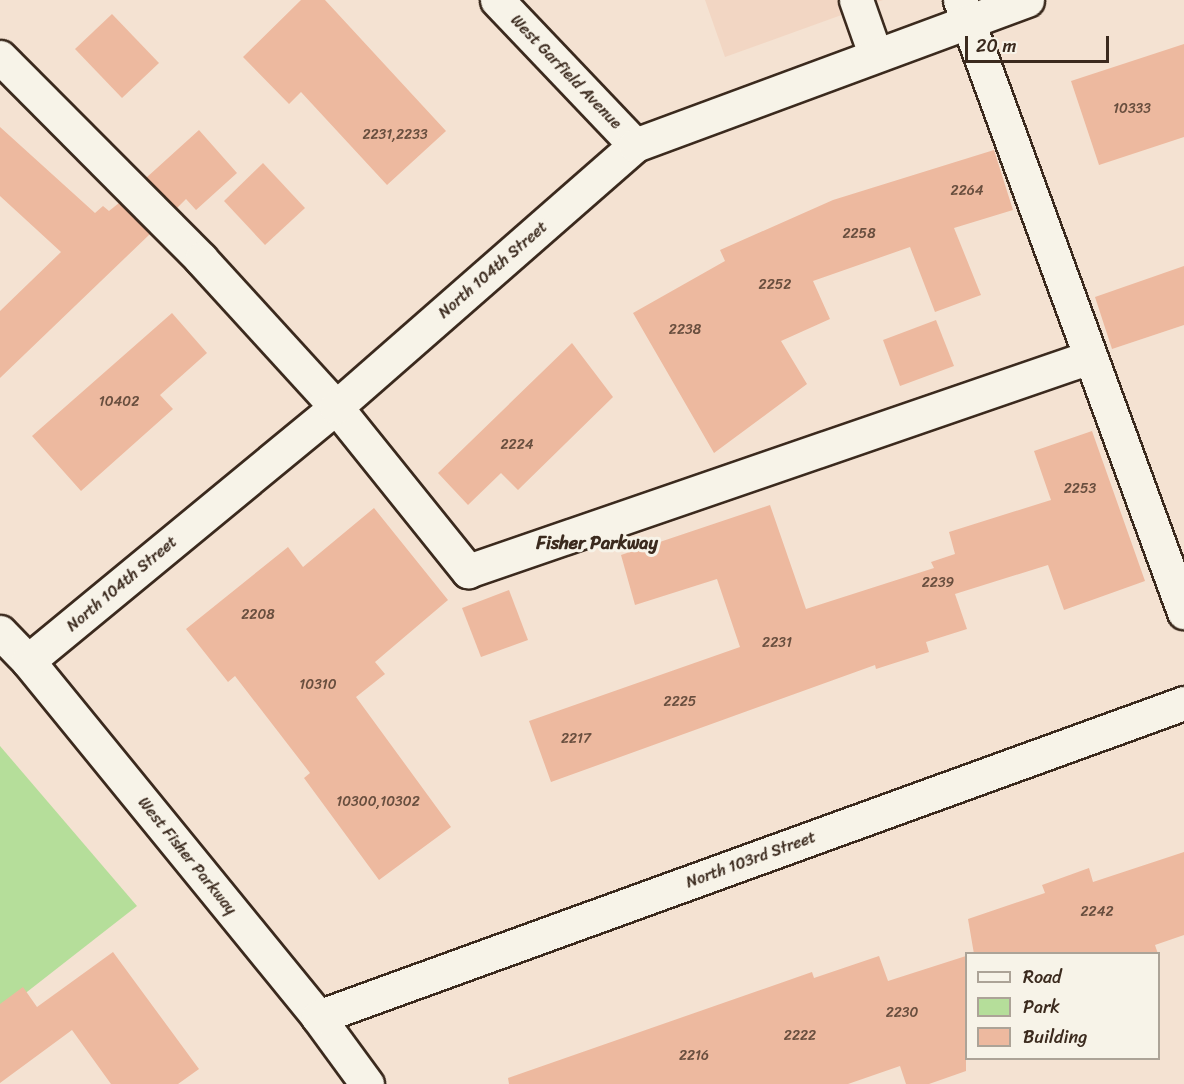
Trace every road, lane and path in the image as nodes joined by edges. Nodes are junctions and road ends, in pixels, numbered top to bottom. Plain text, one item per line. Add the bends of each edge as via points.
1 (497, 0) edge
2 (856, 0) edge
3 (1027, 0) edge
4 (964, 9) edge
5 (875, 54) junction
6 (0, 57) edge
7 (635, 145) junction
8 (1090, 357) junction
9 (336, 407) junction
10 (1184, 612) edge
11 (0, 632) edge
12 (28, 661) junction
13 (1184, 703) edge
14 (318, 1017) junction
15 (367, 1084) edge

1 - 7 street, West Garfield Avenue
2 - 5 street
3 - 4 street, North 104th Street
4 - 5 street, North 104th Street
4 - 8 street
5 - 7 street, North 104th Street
6 - 9 street via 201,259
7 - 9 street, North 104th Street
8 - 9 street via 468,571
8 - 10 street
9 - 12 street, North 104th Street
11 - 12 street, West Fisher Parkway
12 - 14 street, West Fisher Parkway
13 - 14 street, North 103rd Street
14 - 15 street, West Fisher Parkway

